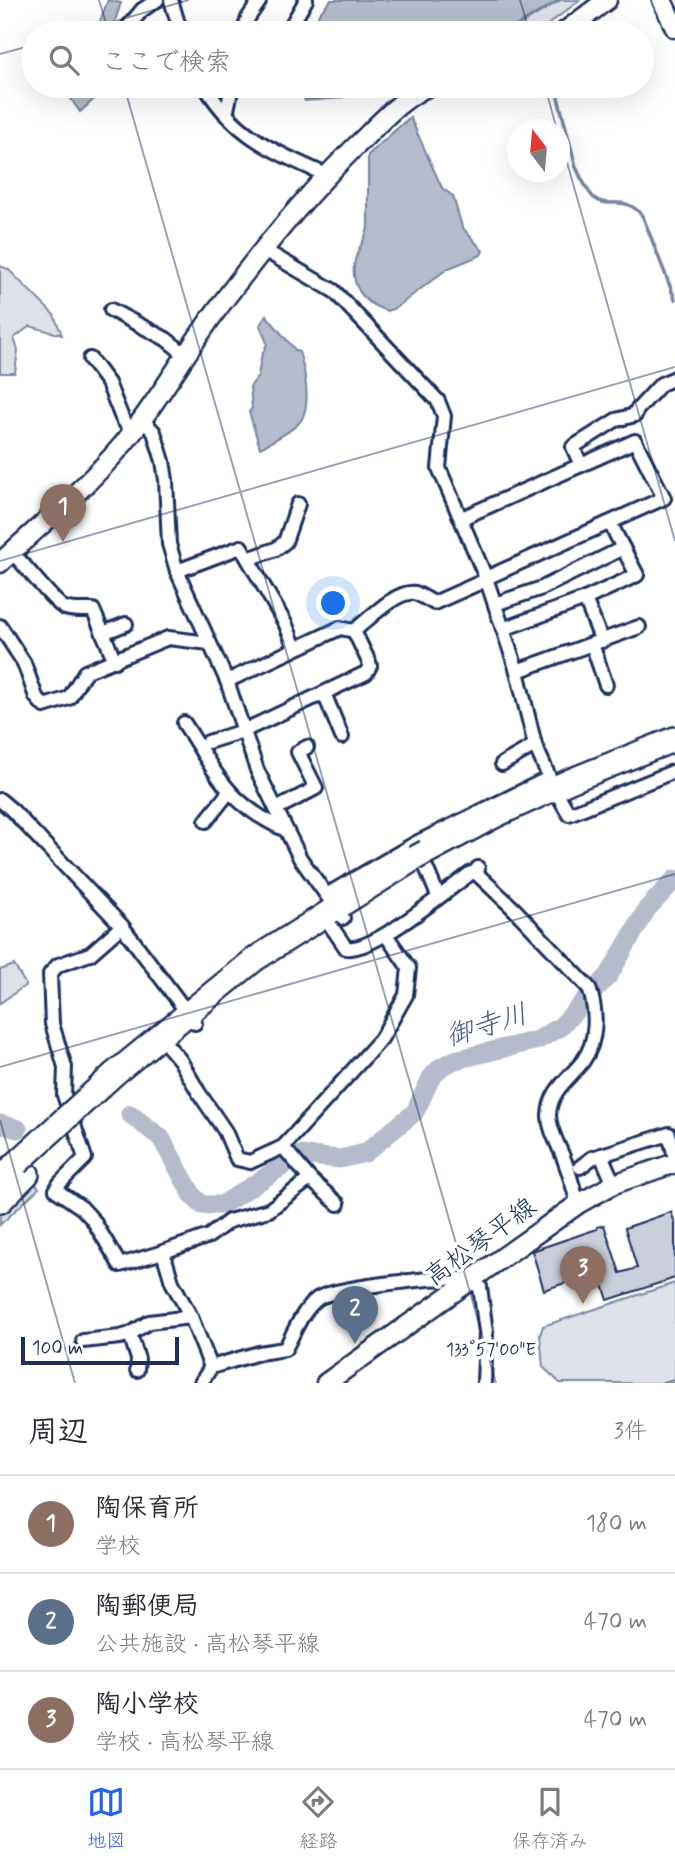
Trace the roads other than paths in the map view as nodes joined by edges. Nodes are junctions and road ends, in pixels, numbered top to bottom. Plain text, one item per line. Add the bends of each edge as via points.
1 (157, 0) edge
2 (172, 0) edge
3 (257, 0) edge
4 (306, 0) edge
5 (607, 0) edge
6 (662, 0) edge
7 (133, 21) edge
8 (178, 21) edge
9 (247, 21) edge
10 (294, 21) edge
11 (579, 21) edge
12 (675, 28) edge
13 (214, 98) edge
14 (230, 98) edge
15 (407, 98) edge
16 (226, 115) junction
17 (326, 175) junction
18 (264, 250) junction
19 (111, 310) dead end
20 (187, 356) junction
21 (90, 359) dead end
22 (675, 378) edge
23 (137, 426) junction
24 (581, 465) junction
25 (298, 504) dead end
26 (462, 518) junction
27 (610, 523) junction
28 (623, 548) junction
29 (6, 557) edge
30 (248, 559) junction
31 (177, 571) junction
32 (486, 579) junction
33 (585, 600) junction
34 (495, 604) junction
35 (126, 624) dead end
36 (639, 627) dead end
37 (503, 629) junction
38 (354, 631) junction
39 (103, 633) junction
40 (3, 635) edge
41 (209, 643) junction
42 (597, 643) junction
43 (295, 649) junction
44 (114, 661) junction
45 (517, 671) junction
46 (227, 681) junction
47 (606, 685) dead end
48 (324, 693) junction
49 (184, 723) dead end
50 (243, 731) junction
51 (342, 737) dead end
52 (675, 739) edge
53 (208, 742) dead end
54 (535, 745) junction
55 (307, 747) dead end
56 (675, 755) edge
57 (502, 764) dead end
58 (675, 771) edge
59 (555, 789) junction
60 (229, 792) junction
61 (0, 800) edge
62 (276, 809) junction
63 (206, 821) dead end
64 (286, 830) junction
65 (422, 858) junction
66 (438, 896) junction
67 (334, 911) junction
68 (122, 926) junction
69 (386, 935) junction
70 (191, 1017) junction
71 (168, 1046) junction
72 (119, 1079) junction
73 (290, 1155) junction
74 (601, 1155) junction
75 (675, 1157) edge
76 (675, 1163) edge
77 (580, 1167) dead end
78 (15, 1171) edge
79 (310, 1179) junction
80 (614, 1184) junction
81 (0, 1201) edge
82 (338, 1203) dead end
83 (578, 1204) junction
84 (163, 1252) junction
85 (470, 1281) junction
86 (191, 1317) junction
87 (130, 1334) junction
88 (83, 1341) dead end
89 (211, 1367) junction
90 (137, 1370) dead end
91 (201, 1383) edge
92 (326, 1383) edge
93 (484, 1383) edge

1 - 7 street
2 - 8 street
3 - 9 street
4 - 10 street
5 - 11 street
6 - 12 street
13 - 16 street
14 - 16 street
15 - 17 street
16 - 17 street via 248,136
17 - 18 street
18 - 20 street
18 - 26 street via 334,291 438,401 444,416 439,468
19 - 20 street via 166,339
20 - 23 street
21 - 23 street via 108,383 122,418
22 - 24 street via 661,384 635,415 616,420 573,447
23 - 29 street via 110,459
23 - 31 street via 153,432 163,461 169,544
24 - 26 street
24 - 27 street via 635,441 664,498
25 - 30 street via 285,542
26 - 32 street
27 - 28 street
27 - 32 street
28 - 33 street via 637,575
28 - 34 street via 542,588
29 - 39 street via 46,589 57,604 93,610
30 - 31 street via 241,547
30 - 43 street
31 - 41 street
32 - 34 street
32 - 38 street via 434,603 417,593 406,593
33 - 37 street
33 - 42 street via 596,620
34 - 37 street
35 - 39 street
36 - 42 street
37 - 45 street
38 - 43 street via 340,628
38 - 48 street via 370,666 366,673
39 - 44 street
40 - 44 street via 44,706 69,698 85,672
41 - 44 street via 168,638
41 - 46 street
42 - 45 street
42 - 47 street
43 - 46 street
45 - 54 street
46 - 50 street
48 - 50 street
48 - 51 street
49 - 60 street
50 - 53 street
50 - 62 street
52 - 59 highway
54 - 57 street
54 - 59 street
55 - 62 street via 298,752 316,788
56 - 59 highway
58 - 59 street via 569,814
59 - 65 highway via 502,828
60 - 63 street
60 - 64 street via 263,820
61 - 68 street
62 - 64 street
64 - 67 street
65 - 66 street
65 - 67 highway
66 - 69 street
66 - 83 street via 477,869 591,993 594,1039 584,1059 556,1089 549,1115
67 - 69 street via 350,950
67 - 70 highway via 265,970
68 - 70 street
68 - 84 street via 90,954 58,965 50,974 52,1024 65,1067 64,1095 85,1158 56,1190 93,1220 120,1265
69 - 73 street via 409,968 406,995 381,1039
70 - 71 highway
70 - 72 highway
71 - 72 highway
71 - 73 street via 225,1131 237,1159 250,1162
72 - 78 highway, bridge
73 - 79 street
74 - 75 street via 669,1134
74 - 77 street
74 - 80 street
76 - 80 street, 高松琴平線
78 - 81 highway
79 - 82 street
79 - 84 street via 269,1210 229,1221 209,1236
80 - 83 street, 高松琴平線
83 - 85 street, 高松琴平線
84 - 86 street via 172,1282
85 - 89 street via 393,1283 318,1297 296,1323 285,1349
85 - 92 street, 高松琴平線
85 - 93 street via 480,1287 486,1332
86 - 87 street via 149,1322
86 - 89 street
87 - 88 street
87 - 90 street
89 - 91 street

